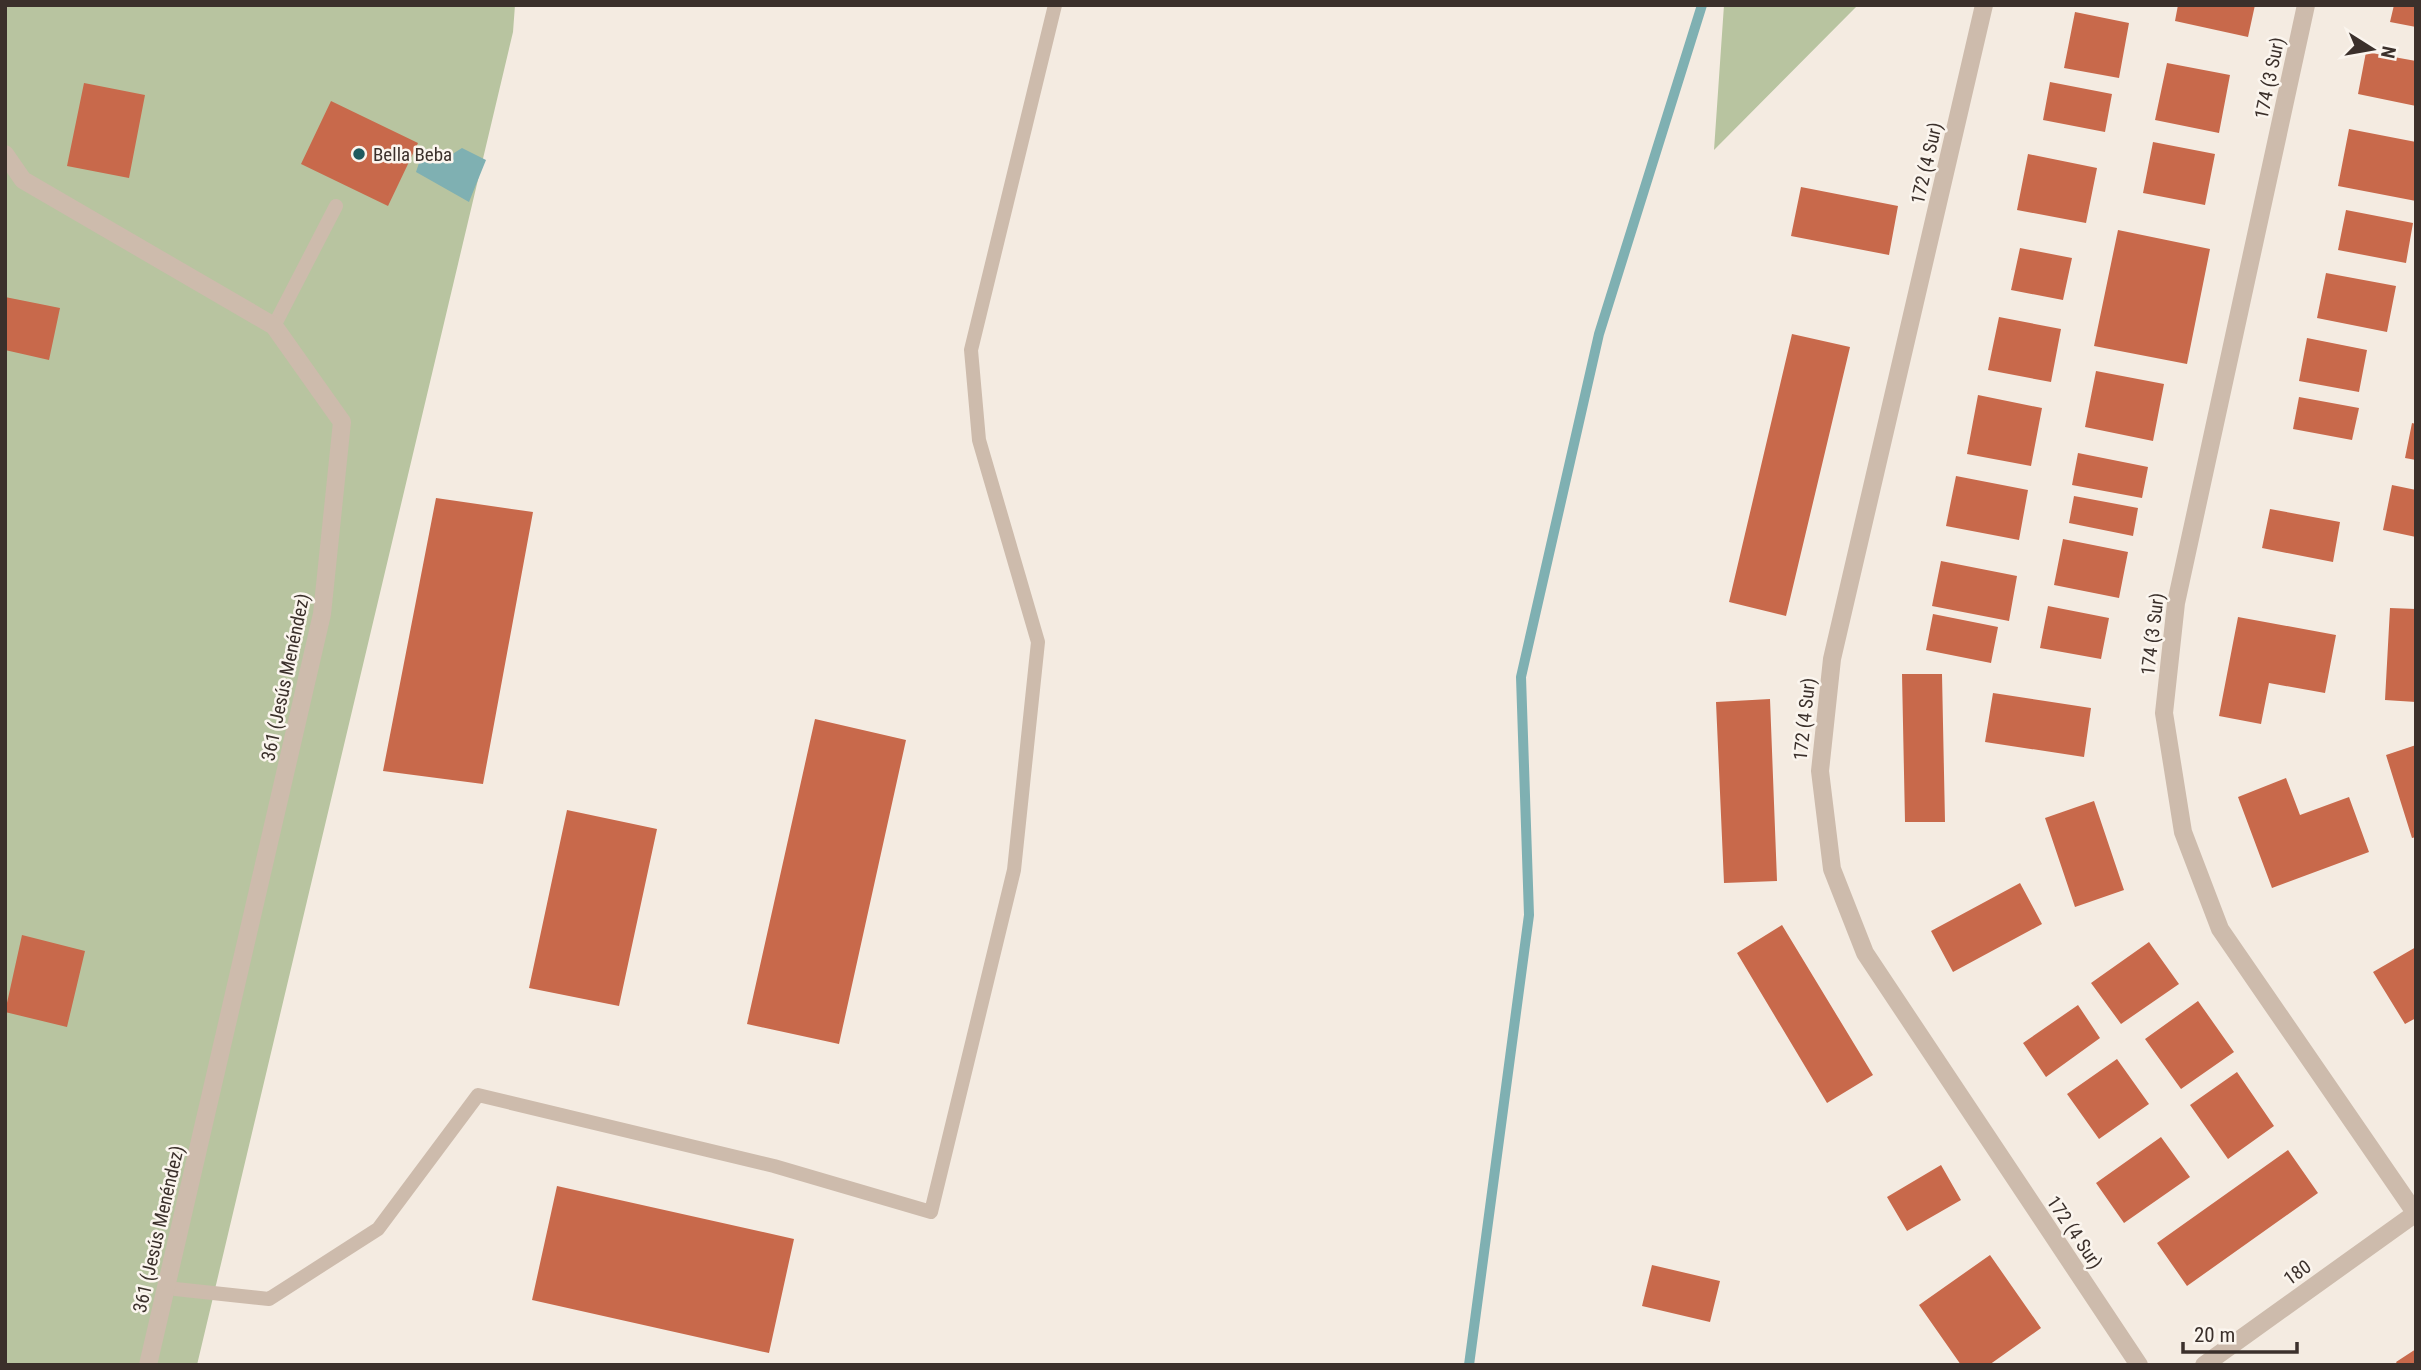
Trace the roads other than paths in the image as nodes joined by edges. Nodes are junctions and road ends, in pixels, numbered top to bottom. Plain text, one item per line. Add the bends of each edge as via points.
1 (1055, 5) edge
2 (1984, 5) edge
3 (2306, 5) edge
4 (5, 153) edge
5 (337, 206) dead end
6 (274, 326) junction
7 (2416, 1214) edge
8 (166, 1288) junction
9 (148, 1365) edge
10 (2139, 1365) edge
11 (2204, 1365) edge

1 - 8 lane via 971,350 979,440 1038,642 1014,870 931,1212 774,1166 478,1095 378,1229 269,1299
2 - 10 street, 172 (4 Sur) via 1832,659 1820,771 1832,869 1865,953
3 - 7 street, 174 (3 Sur) via 2176,603 2164,713 2183,832 2220,929
4 - 6 street, 361 (Jesús Menéndez) via 23,180
5 - 6 lane
6 - 8 street, 361 (Jesús Menéndez) via 342,422 323,614
7 - 11 street, 180
8 - 9 street, 361 (Jesús Menéndez)

